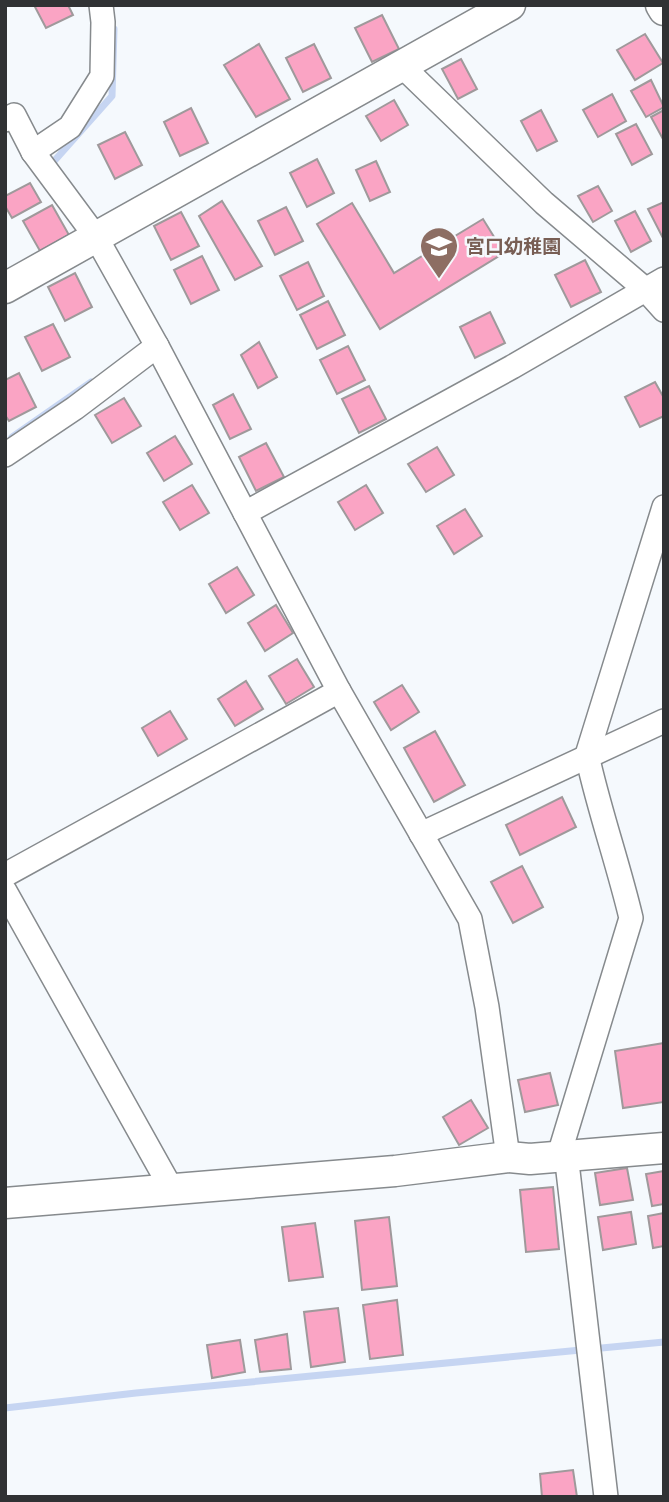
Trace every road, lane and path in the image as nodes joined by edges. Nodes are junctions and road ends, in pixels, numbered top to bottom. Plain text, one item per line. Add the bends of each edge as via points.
1 (100, 5) edge
2 (510, 5) edge
3 (661, 5) edge
4 (664, 10) edge
5 (402, 66) junction
6 (5, 120) edge
7 (33, 152) junction
8 (96, 237) junction
9 (655, 284) edge
10 (5, 288) edge
11 (664, 310) edge
12 (157, 346) junction
13 (5, 455) edge
14 (664, 507) edge
15 (245, 513) junction
16 (339, 691) junction
17 (664, 721) edge
18 (587, 755) junction
19 (421, 834) junction
20 (5, 875) edge
21 (5, 891) edge
22 (664, 1148) edge
23 (563, 1155) junction
24 (508, 1157) junction
25 (171, 1188) junction
26 (5, 1203) edge
27 (606, 1497) edge

1 - 7 street via 102,76 70,127
2 - 5 street
3 - 4 street
5 - 8 street
5 - 9 street via 544,203
6 - 7 street via 14,115
7 - 8 street
8 - 10 street
8 - 12 street
9 - 11 street
9 - 15 street
12 - 13 street
12 - 15 street
14 - 18 street
15 - 16 street
16 - 19 street
16 - 20 street
17 - 18 street
18 - 19 street
18 - 23 street via 631,918
19 - 24 street via 470,919
21 - 25 street
22 - 23 street
23 - 24 street
23 - 27 street
24 - 25 street via 396,1171
25 - 26 street

